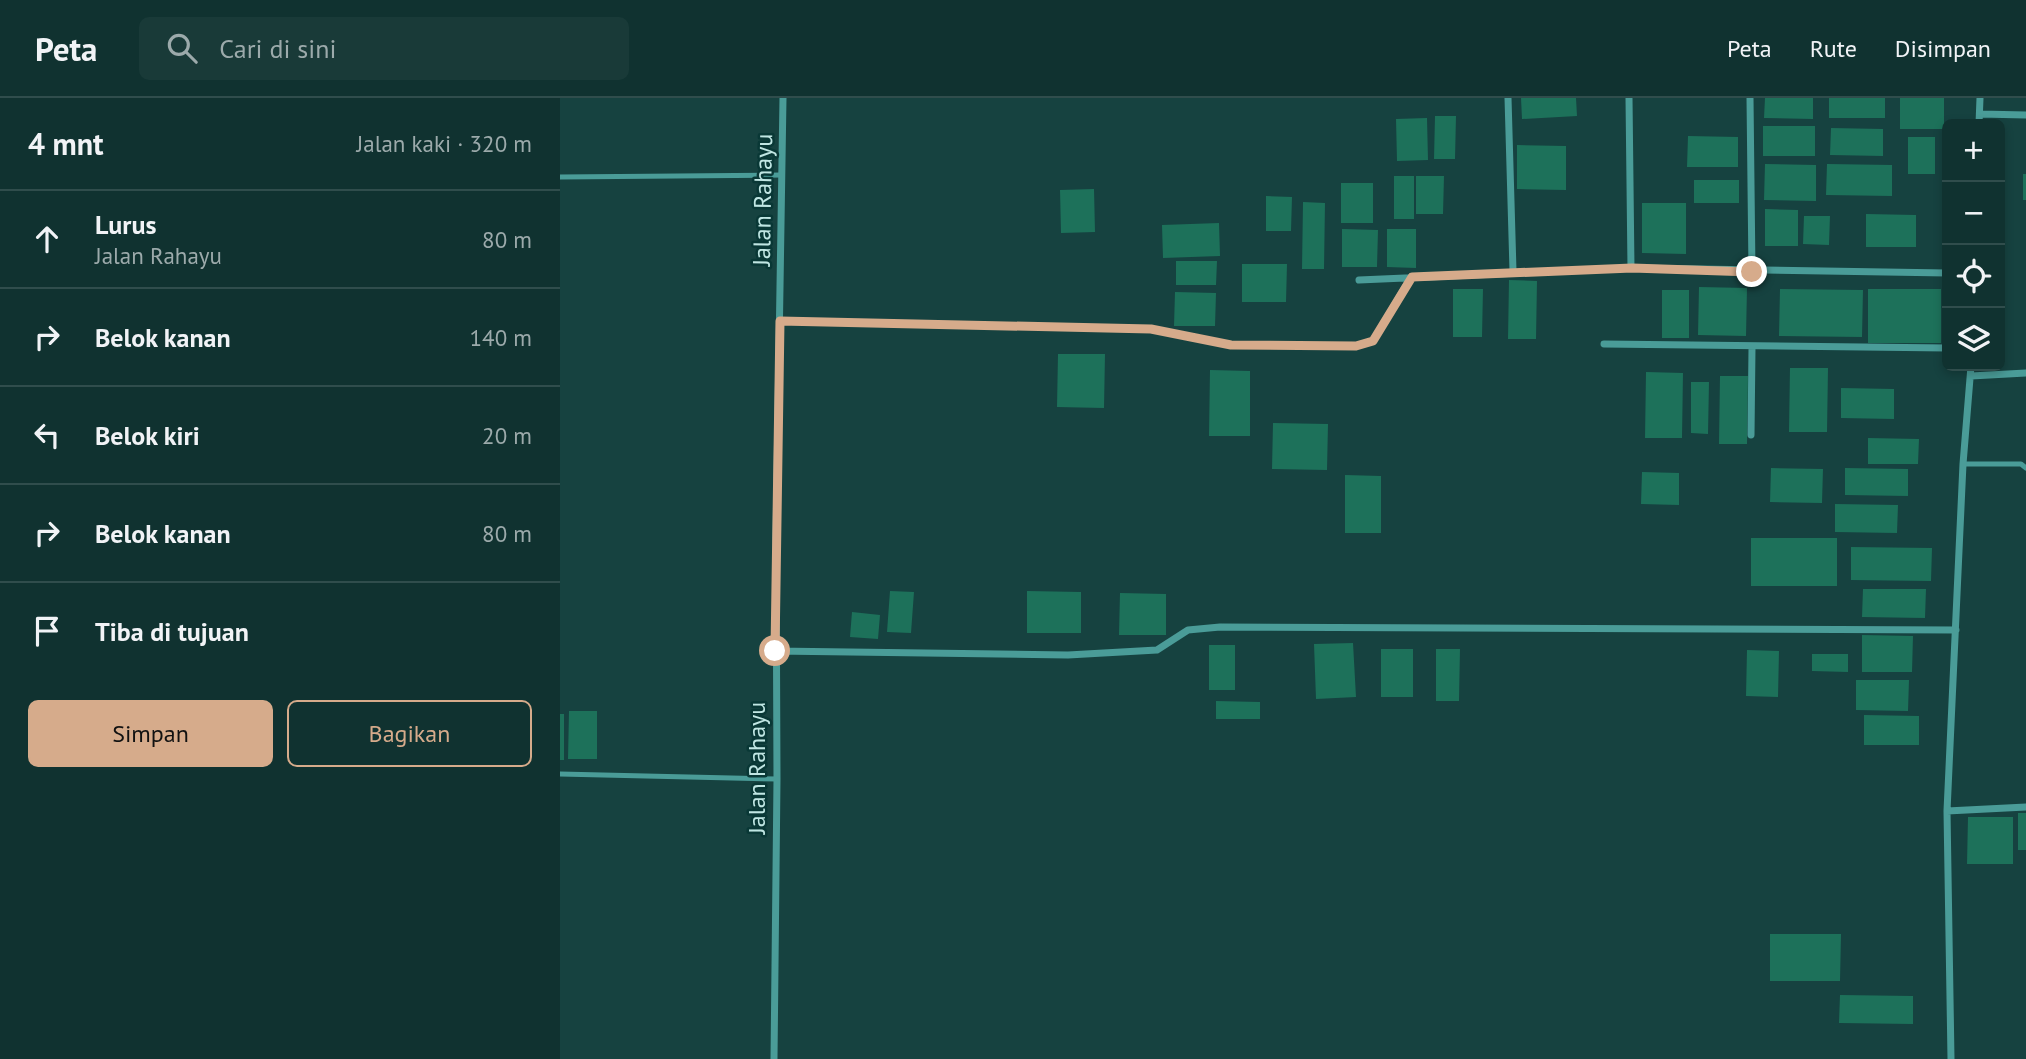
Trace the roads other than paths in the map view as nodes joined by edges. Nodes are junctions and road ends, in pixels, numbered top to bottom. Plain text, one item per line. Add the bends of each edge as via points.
1 (783, 98) edge
2 (1508, 98) edge
3 (1629, 98) edge
4 (1750, 98) edge
5 (1980, 98) edge
6 (1980, 114) junction
7 (2026, 115) edge
8 (1980, 119) edge
9 (782, 175) junction
10 (560, 177) edge
11 (1632, 268) junction
12 (1513, 271) junction
13 (1752, 272) junction
14 (1942, 273) edge
15 (1412, 277) junction
16 (1359, 280) dead end
17 (780, 321) junction
18 (1604, 344) dead end
19 (1752, 348) junction
20 (1942, 348) edge
21 (1970, 371) edge
22 (2026, 373) edge
23 (1970, 376) junction
24 (1751, 435) dead end
25 (1963, 464) junction
26 (2026, 468) edge
27 (1956, 630) junction
28 (775, 651) junction
29 (560, 774) edge
30 (777, 779) junction
31 (2026, 807) edge
32 (1947, 811) junction
33 (774, 1059) edge
34 (1951, 1059) edge

1 - 9 street, Jalan Rahayu
2 - 12 street
3 - 11 street
4 - 13 street
5 - 6 street
6 - 7 street
6 - 8 street
9 - 10 lane
9 - 17 street, Jalan Rahayu
11 - 12 street
11 - 13 street
12 - 15 street
13 - 14 street
15 - 16 street
15 - 17 street via 1373,341 1356,346 1231,345 1151,329
17 - 28 street, Jalan Rahayu
18 - 19 street
19 - 20 street
19 - 24 street
21 - 23 street
22 - 23 street
23 - 25 street
25 - 26 lane via 2021,464
25 - 27 street
27 - 28 street via 1199,627 1157,650 1081,655
27 - 32 street
28 - 30 street, Jalan Rahayu
29 - 30 lane
30 - 33 street, Jalan Rahayu
31 - 32 street
32 - 34 street

